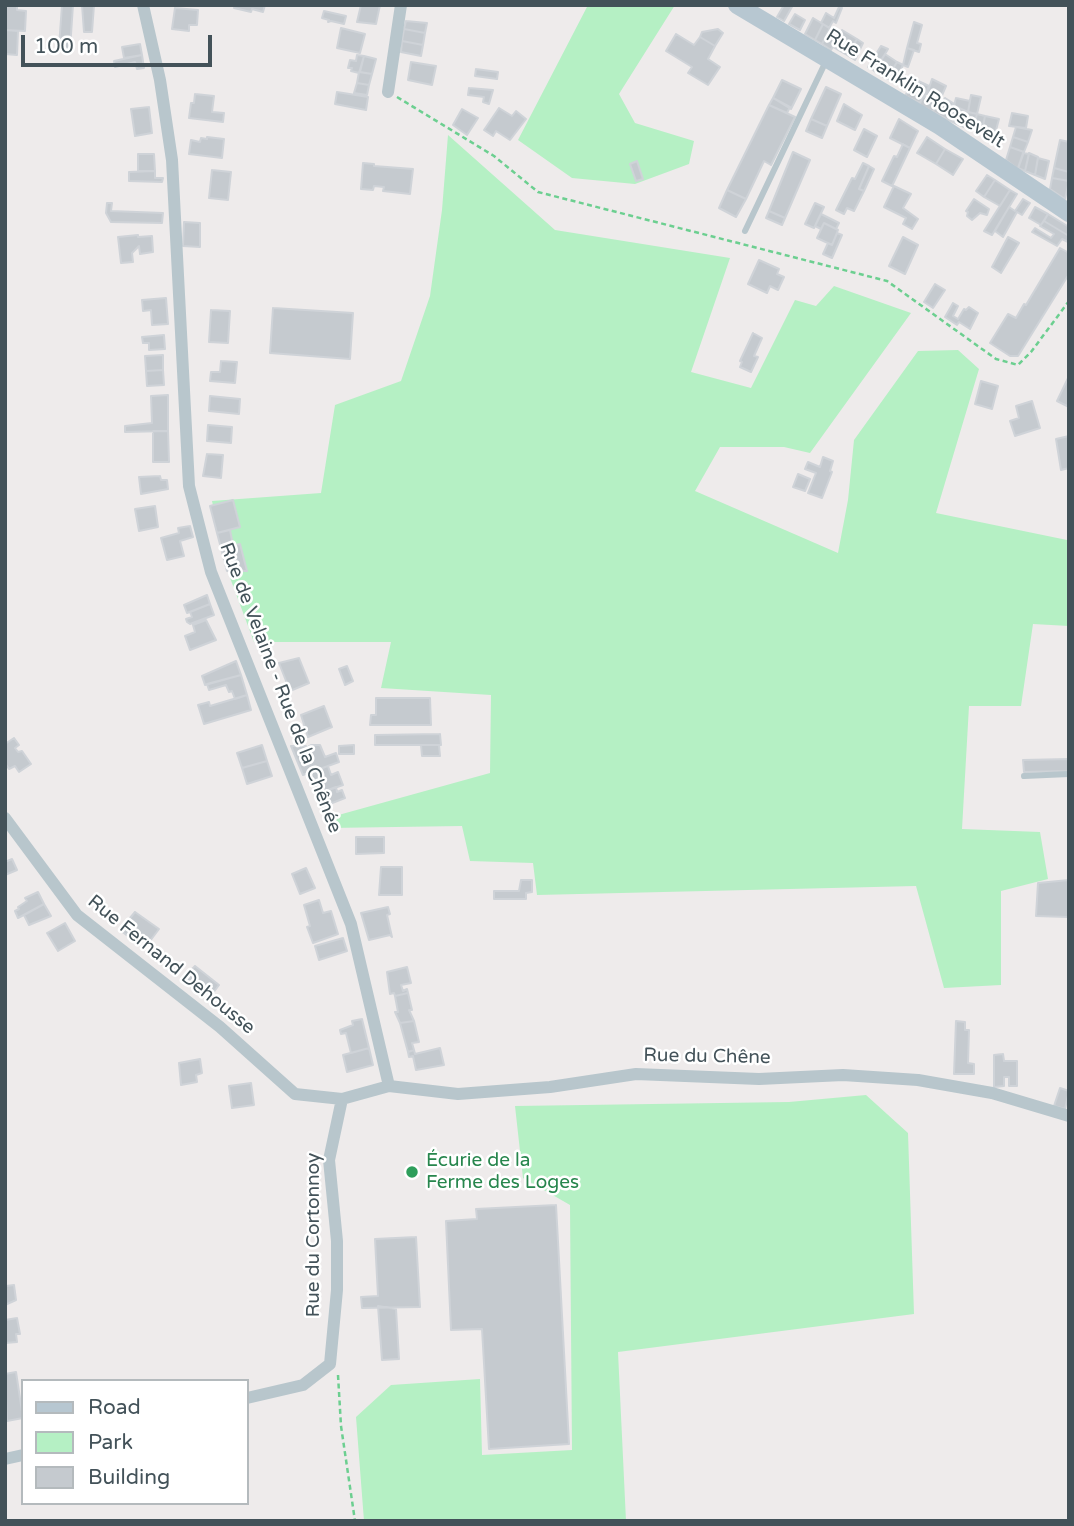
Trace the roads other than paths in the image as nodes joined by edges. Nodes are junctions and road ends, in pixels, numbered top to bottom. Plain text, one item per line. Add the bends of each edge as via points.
1 (143, 5) edge
2 (401, 5) edge
3 (737, 5) edge
4 (827, 59) junction
5 (388, 92) road end
6 (1069, 213) edge
7 (745, 231) dead end
8 (1069, 774) edge
9 (1024, 776) dead end
10 (5, 818) edge
11 (389, 1086) junction
12 (342, 1098) junction
13 (1069, 1116) edge
14 (248, 1398) edge

1 - 11 street, Rue de Velaine - Rue de la Chênée via 172,160 189,486 211,572 351,924
2 - 5 street
3 - 4 main road, Rue Franklin Roosevelt
4 - 6 main road, Rue Franklin Roosevelt via 940,126
4 - 7 lane
8 - 9 lane
10 - 12 street, Rue Fernand Dehousse via 77,915 220,1027 295,1094
11 - 12 street, Rue du Chêne
11 - 13 street, Rue du Chêne via 458,1094 636,1074 759,1079 843,1075 918,1080 992,1093
12 - 14 street, Rue du Cortonnoy via 329,1160 337,1241 330,1364 303,1385

